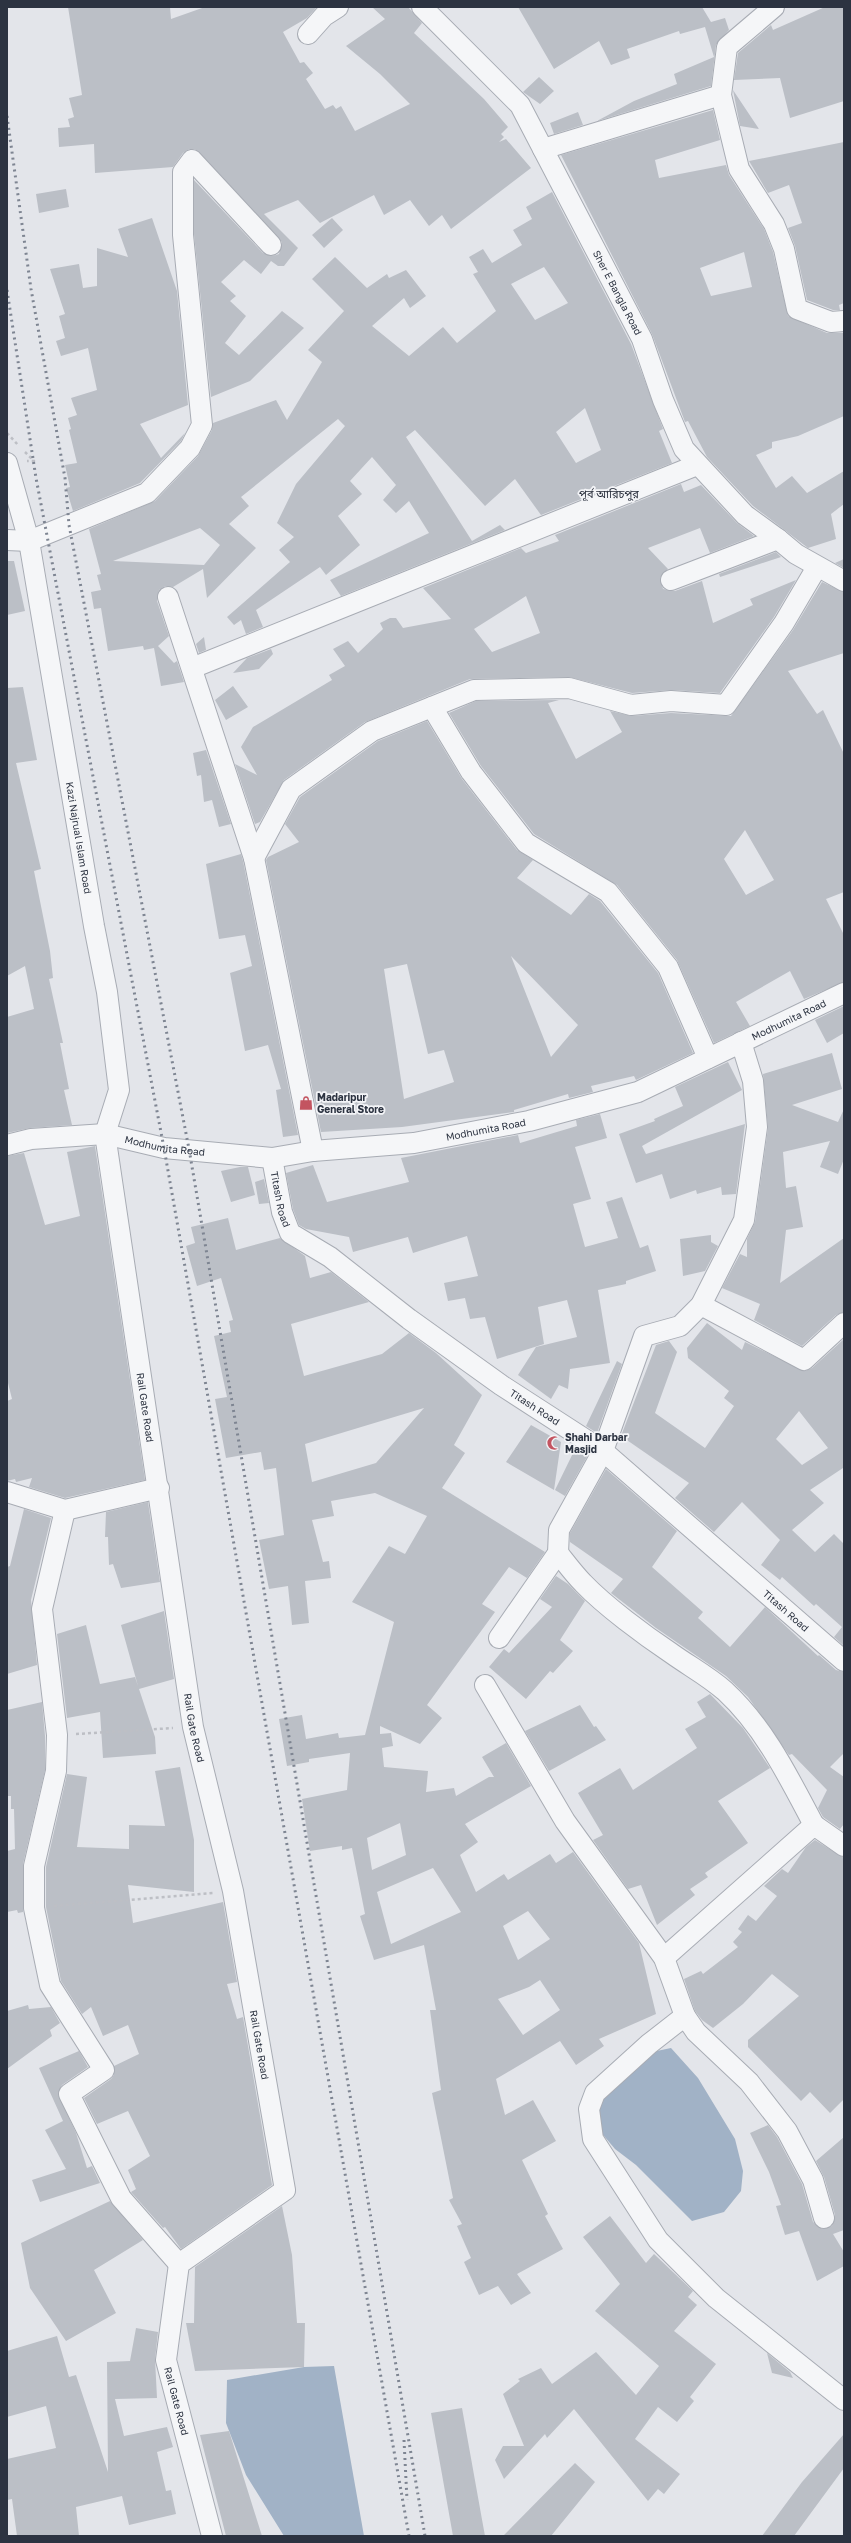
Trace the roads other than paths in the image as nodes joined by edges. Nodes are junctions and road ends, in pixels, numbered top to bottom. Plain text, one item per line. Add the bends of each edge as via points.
1 (338, 7) edge
2 (422, 7) edge
3 (774, 7) edge
4 (308, 34) dead end
5 (721, 96) junction
6 (543, 149) junction
7 (271, 245) dead end
8 (844, 321) edge
9 (7, 463) edge
10 (697, 465) junction
11 (778, 539) junction
12 (7, 540) edge
13 (29, 541) junction
14 (817, 567) junction
15 (671, 580) dead end
16 (844, 581) edge
17 (168, 597) dead end
18 (192, 668) junction
19 (432, 707) junction
20 (254, 858) junction
21 (844, 993) edge
22 (741, 1042) junction
23 (708, 1058) junction
24 (105, 1134) junction
25 (7, 1145) edge
26 (313, 1151) junction
27 (272, 1158) junction
28 (701, 1305) junction
29 (841, 1333) edge
30 (603, 1451) junction
31 (159, 1488) junction
32 (7, 1492) edge
33 (65, 1510) junction
34 (558, 1552) junction
35 (499, 1638) dead end
36 (844, 1661) edge
37 (485, 1685) dead end
38 (814, 1825) junction
39 (844, 1846) edge
40 (664, 1958) junction
41 (685, 2016) junction
42 (824, 2218) dead end
43 (179, 2264) junction
44 (844, 2400) edge
45 (212, 2536) edge

1 - 4 street via 324,16
2 - 6 street, Sher E Bangla Road via 520,105
3 - 5 street via 728,47
5 - 6 street
5 - 8 street via 739,169 774,224 784,249 797,309 831,322
6 - 10 street, Sher E Bangla Road via 642,339 676,432 684,449
7 - 13 street via 192,160 183,172 183,235 202,426 190,448 147,493
9 - 13 street, Kazi Najrual Islam Road
10 - 11 street, Sher E Bangla Road via 745,516
10 - 18 street via 544,524 411,582
11 - 14 street, Sher E Bangla Road
11 - 15 street
12 - 13 street
13 - 24 street, Kazi Najrual Islam Road via 107,992 119,1090
14 - 16 street, Sher E Bangla Road
14 - 19 street via 784,623 726,705 670,701 631,705 569,688 474,690
17 - 18 street
18 - 20 street
19 - 20 street via 372,731 291,789
19 - 23 street via 470,772 526,843 608,892 668,967
20 - 26 street
21 - 22 street, Modhumita Road
22 - 23 street, Modhumita Road
22 - 28 street via 753,1081 757,1127 751,1178 744,1220
23 - 26 street, Modhumita Road via 638,1092 529,1121 414,1143
24 - 25 street, Modhumita Road via 31,1138
24 - 27 street, Modhumita Road via 164,1148
24 - 31 street, Rail Gate Road
26 - 27 street, Modhumita Road
27 - 30 street, Titash Road via 282,1212 290,1233 330,1257 409,1319 501,1385
28 - 29 street via 804,1360
28 - 30 street via 680,1326 644,1336
30 - 34 street via 559,1530
30 - 36 street, Titash Road
31 - 33 street
31 - 43 street, Rail Gate Road via 193,1727 233,1891 285,2190
32 - 33 street
33 - 43 street via 42,1609 56,1735 56,1771 34,1866 34,1908 50,1985 104,2070 69,2094 121,2198
34 - 35 street
34 - 38 street via 583,1584 642,1632 672,1654 704,1672 726,1692 749,1717 778,1758
37 - 40 street via 565,1821
38 - 39 street
38 - 40 street
40 - 41 street
41 - 42 street via 696,2032 749,2082 787,2131 813,2180
41 - 44 street via 649,2044 595,2093 589,2109 593,2138 658,2240 716,2298
43 - 45 street, Rail Gate Road via 166,2360

